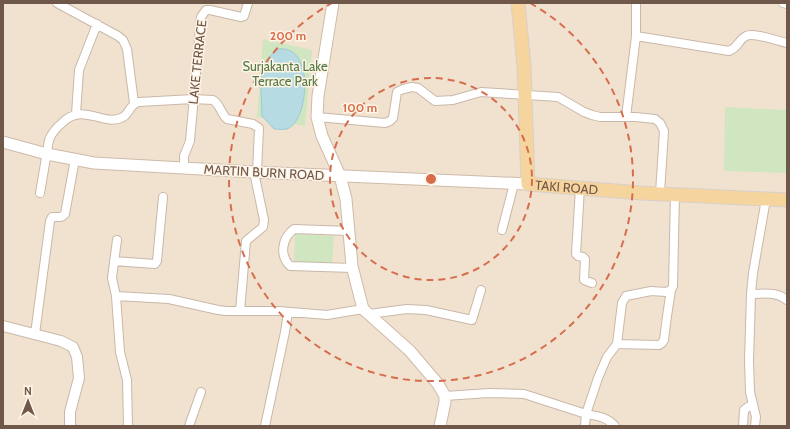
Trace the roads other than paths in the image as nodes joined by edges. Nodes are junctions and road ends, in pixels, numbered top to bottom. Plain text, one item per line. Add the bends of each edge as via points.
1 (57, 3) edge
2 (248, 3) edge
3 (333, 3) edge
4 (518, 3) edge
5 (636, 3) edge
6 (783, 3) edge
7 (787, 4) edge
8 (97, 24) junction
9 (636, 36) junction
10 (787, 43) edge
11 (525, 94) junction
12 (193, 99) junction
13 (134, 103) junction
14 (76, 114) junction
15 (626, 116) junction
16 (318, 117) junction
17 (3, 142) edge
18 (47, 154) junction
19 (75, 159) junction
20 (184, 168) junction
21 (256, 172) junction
22 (340, 176) junction
23 (514, 184) junction
24 (528, 184) junction
25 (580, 188) junction
26 (40, 193) dead end
27 (660, 193) junction
28 (674, 194) junction
29 (163, 197) dead end
30 (766, 199) junction
31 (787, 200) edge
32 (502, 230) dead end
33 (350, 231) junction
34 (118, 240) dead end
35 (114, 261) junction
36 (353, 268) junction
37 (592, 283) dead end
38 (481, 290) dead end
39 (671, 290) junction
40 (751, 294) junction
41 (116, 296) junction
42 (787, 300) edge
43 (240, 311) junction
44 (288, 312) junction
45 (366, 312) junction
46 (3, 326) edge
47 (35, 334) junction
48 (617, 344) junction
49 (200, 392) dead end
50 (445, 396) junction
51 (753, 404) junction
52 (586, 414) junction
53 (70, 426) edge
54 (128, 426) edge
55 (189, 426) edge
56 (265, 426) edge
57 (440, 426) edge
58 (585, 426) edge
59 (615, 426) edge
60 (743, 426) edge
61 (755, 426) edge

1 - 8 street
2 - 12 street, LAKE TERRACE via 244,16 241,17 210,10 203,12
3 - 16 main road via 318,96
4 - 11 main road, TAKI ROAD
5 - 9 street
6 - 7 street
8 - 13 street via 118,36 126,45
8 - 14 street via 79,70
9 - 10 street via 729,51 735,49 746,36 754,35
9 - 15 street
11 - 15 street via 558,97 584,112 600,117
11 - 16 street via 481,92 453,100 435,101 418,88 412,87 397,92 393,118 385,123
11 - 24 main road, TAKI ROAD
12 - 13 street
12 - 20 street, LAKE TERRACE via 190,140 184,156
12 - 21 street via 216,101 228,119 253,124 259,128
13 - 14 street via 121,118
14 - 18 street via 65,119 52,133
15 - 27 street via 656,118 662,126 664,131
16 - 22 main road via 322,136
17 - 18 main road, MARTIN BURN ROAD
18 - 19 main road, MARTIN BURN ROAD
18 - 26 street
19 - 20 main road, MARTIN BURN ROAD via 94,163
19 - 47 street via 65,214 61,217 52,217 50,221
20 - 21 main road, MARTIN BURN ROAD
21 - 22 main road, MARTIN BURN ROAD
21 - 43 street via 264,224 246,241
22 - 23 main road, MARTIN BURN ROAD
22 - 33 main road
23 - 24 main road, MARTIN BURN ROAD
23 - 32 street
24 - 25 main road, TAKI ROAD
25 - 27 main road, TAKI ROAD
25 - 37 street via 576,254 584,259 584,280
27 - 28 main road, TAKI ROAD
28 - 30 main road, TAKI ROAD
28 - 39 street
29 - 35 street via 155,264
30 - 31 main road, TAKI ROAD
30 - 40 street
33 - 36 main road
33 - 36 street via 294,229 287,235 283,249 290,266
34 - 35 street
35 - 41 street via 112,278
36 - 45 main road
38 - 45 street via 472,320 426,310
39 - 48 street via 626,296 622,303
39 - 48 street via 662,343
40 - 42 street via 779,294
40 - 51 street via 749,361
41 - 43 street via 169,299 218,310
41 - 54 street via 120,352 127,380
43 - 44 street
44 - 45 street via 327,315
44 - 56 street
45 - 50 main road via 410,351
46 - 47 street
47 - 53 street via 73,347 77,357 79,378 70,412
48 - 52 street via 607,357
49 - 55 street
50 - 52 street via 524,394
50 - 57 main road
51 - 60 street via 744,410
51 - 61 street
52 - 58 street
52 - 59 street via 606,418

